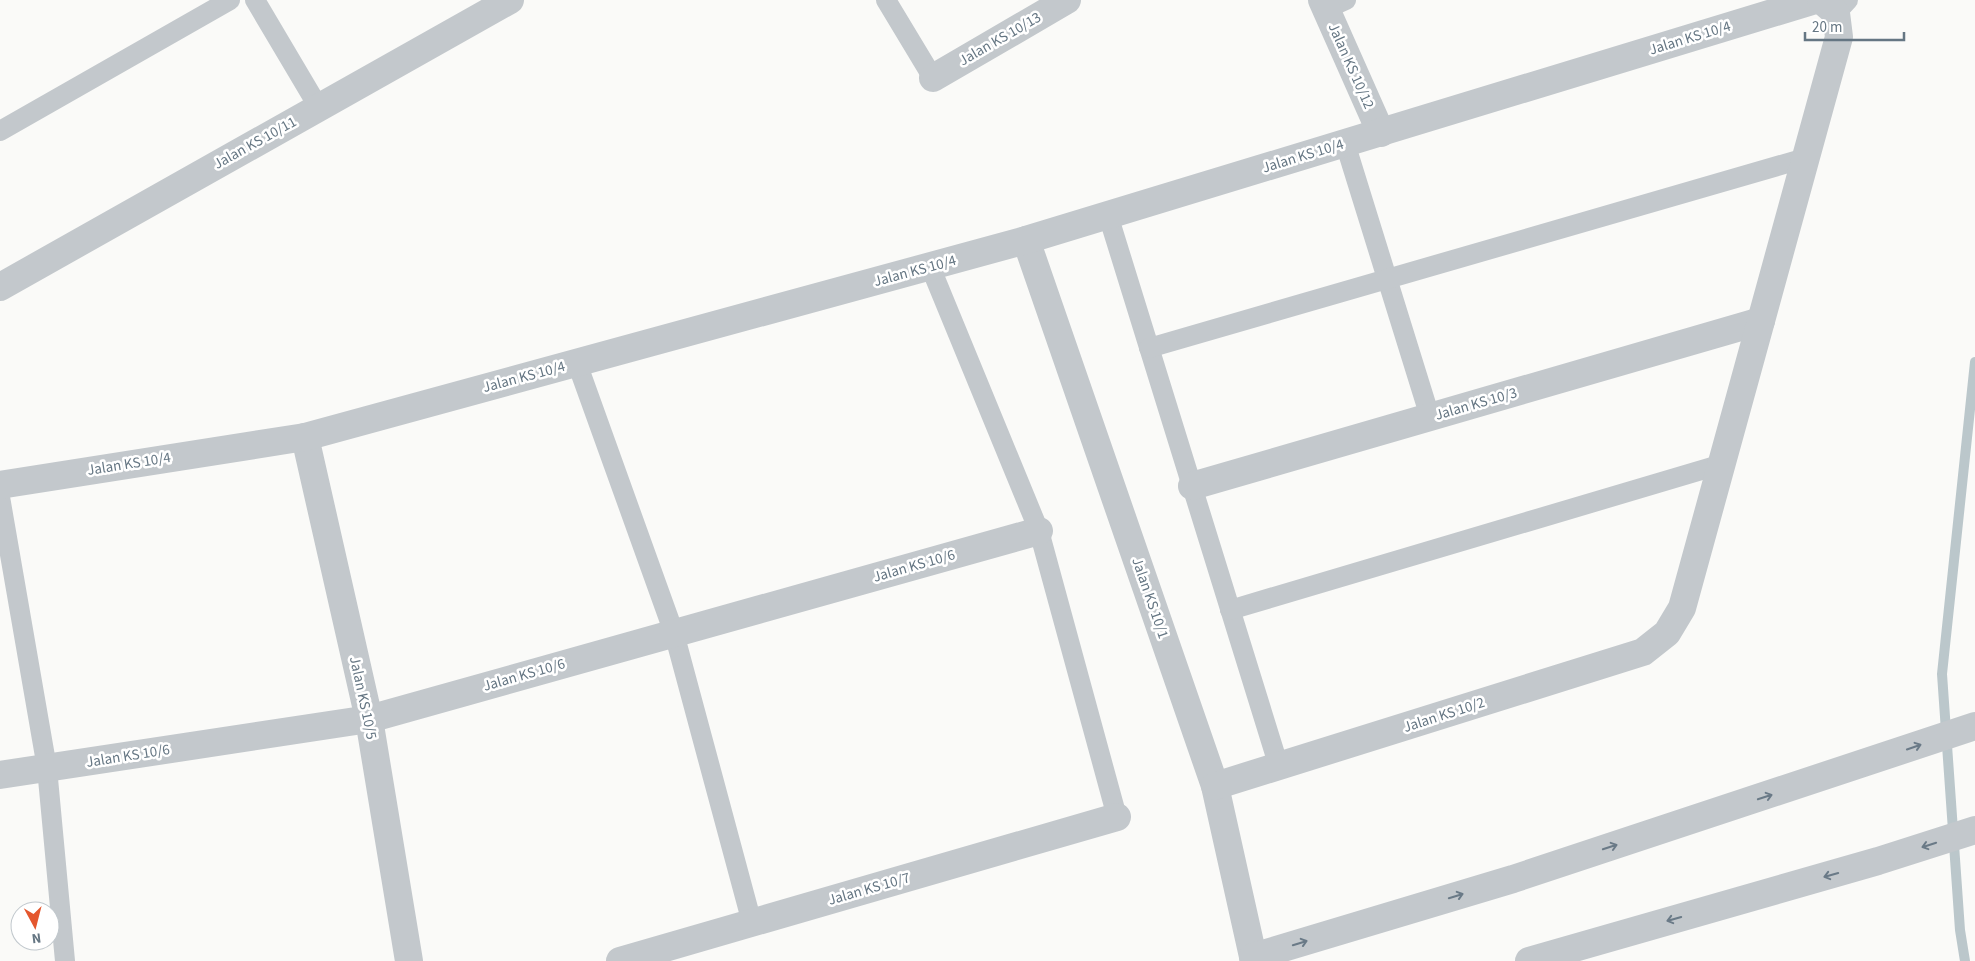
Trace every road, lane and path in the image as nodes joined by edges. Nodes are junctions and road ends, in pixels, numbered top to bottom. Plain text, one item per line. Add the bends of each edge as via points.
1 (230, 0) edge
2 (255, 0) edge
3 (510, 0) edge
4 (886, 0) edge
5 (1067, 0) edge
6 (1331, 3) edge
7 (1830, 3) edge
8 (933, 78) joint
9 (318, 108) junction
10 (0, 130) edge
11 (1381, 133) junction
12 (1345, 143) junction
13 (1805, 158) junction
14 (1108, 215) junction
15 (1026, 240) junction
16 (930, 266) junction
17 (1387, 280) junction
18 (0, 287) edge
19 (1761, 321) junction
20 (1149, 348) junction
21 (577, 363) junction
22 (1430, 417) junction
23 (304, 437) junction
24 (1722, 464) junction
25 (0, 484) edge
26 (1192, 486) junction
27 (0, 497) edge
28 (1039, 530) junction
29 (1230, 610) junction
30 (674, 633) junction
31 (369, 719) junction
32 (1975, 726) edge
33 (1279, 767) junction
34 (47, 768) junction
35 (0, 775) edge
36 (1215, 786) junction
37 (1117, 817) joint
38 (1975, 830) edge
39 (752, 923) junction
40 (1249, 960) edge
41 (65, 961) edge
42 (409, 961) edge
43 (620, 961) edge
44 (1529, 961) edge

1 - 10 lane
2 - 9 lane
3 - 9 street, Jalan KS 10/11
4 - 8 lane
5 - 8 street, Jalan KS 10/13
6 - 11 street, Jalan KS 10/12
7 - 11 street, Jalan KS 10/4
7 - 13 street via 1838,37
9 - 18 street, Jalan KS 10/11
11 - 12 street, Jalan KS 10/4
12 - 14 street, Jalan KS 10/4
12 - 17 lane
13 - 17 lane
13 - 19 street
14 - 15 street, Jalan KS 10/4
14 - 20 lane
15 - 16 street, Jalan KS 10/4
15 - 36 street, Jalan KS 10/1
16 - 21 street, Jalan KS 10/4
16 - 28 lane
17 - 20 lane
17 - 22 lane
19 - 22 street, Jalan KS 10/3
19 - 24 street
20 - 26 lane
21 - 23 street, Jalan KS 10/4
21 - 30 lane
22 - 26 street, Jalan KS 10/3
23 - 25 street, Jalan KS 10/4
23 - 31 street, Jalan KS 10/5
24 - 29 lane
24 - 33 street, Jalan KS 10/2 via 1682,608 1667,633 1643,652
26 - 29 lane
27 - 34 lane
28 - 30 street, Jalan KS 10/6
28 - 37 lane
29 - 33 lane
30 - 31 street, Jalan KS 10/6
30 - 39 lane
31 - 34 street, Jalan KS 10/6
31 - 42 street, Jalan KS 10/5
40 -> 32 street via 1513,879
33 - 36 street, Jalan KS 10/2
34 - 35 street, Jalan KS 10/6
34 - 41 lane
36 - 40 street, Jalan KS 10/1
37 - 39 street, Jalan KS 10/7
38 -> 44 street
39 - 43 street, Jalan KS 10/7

